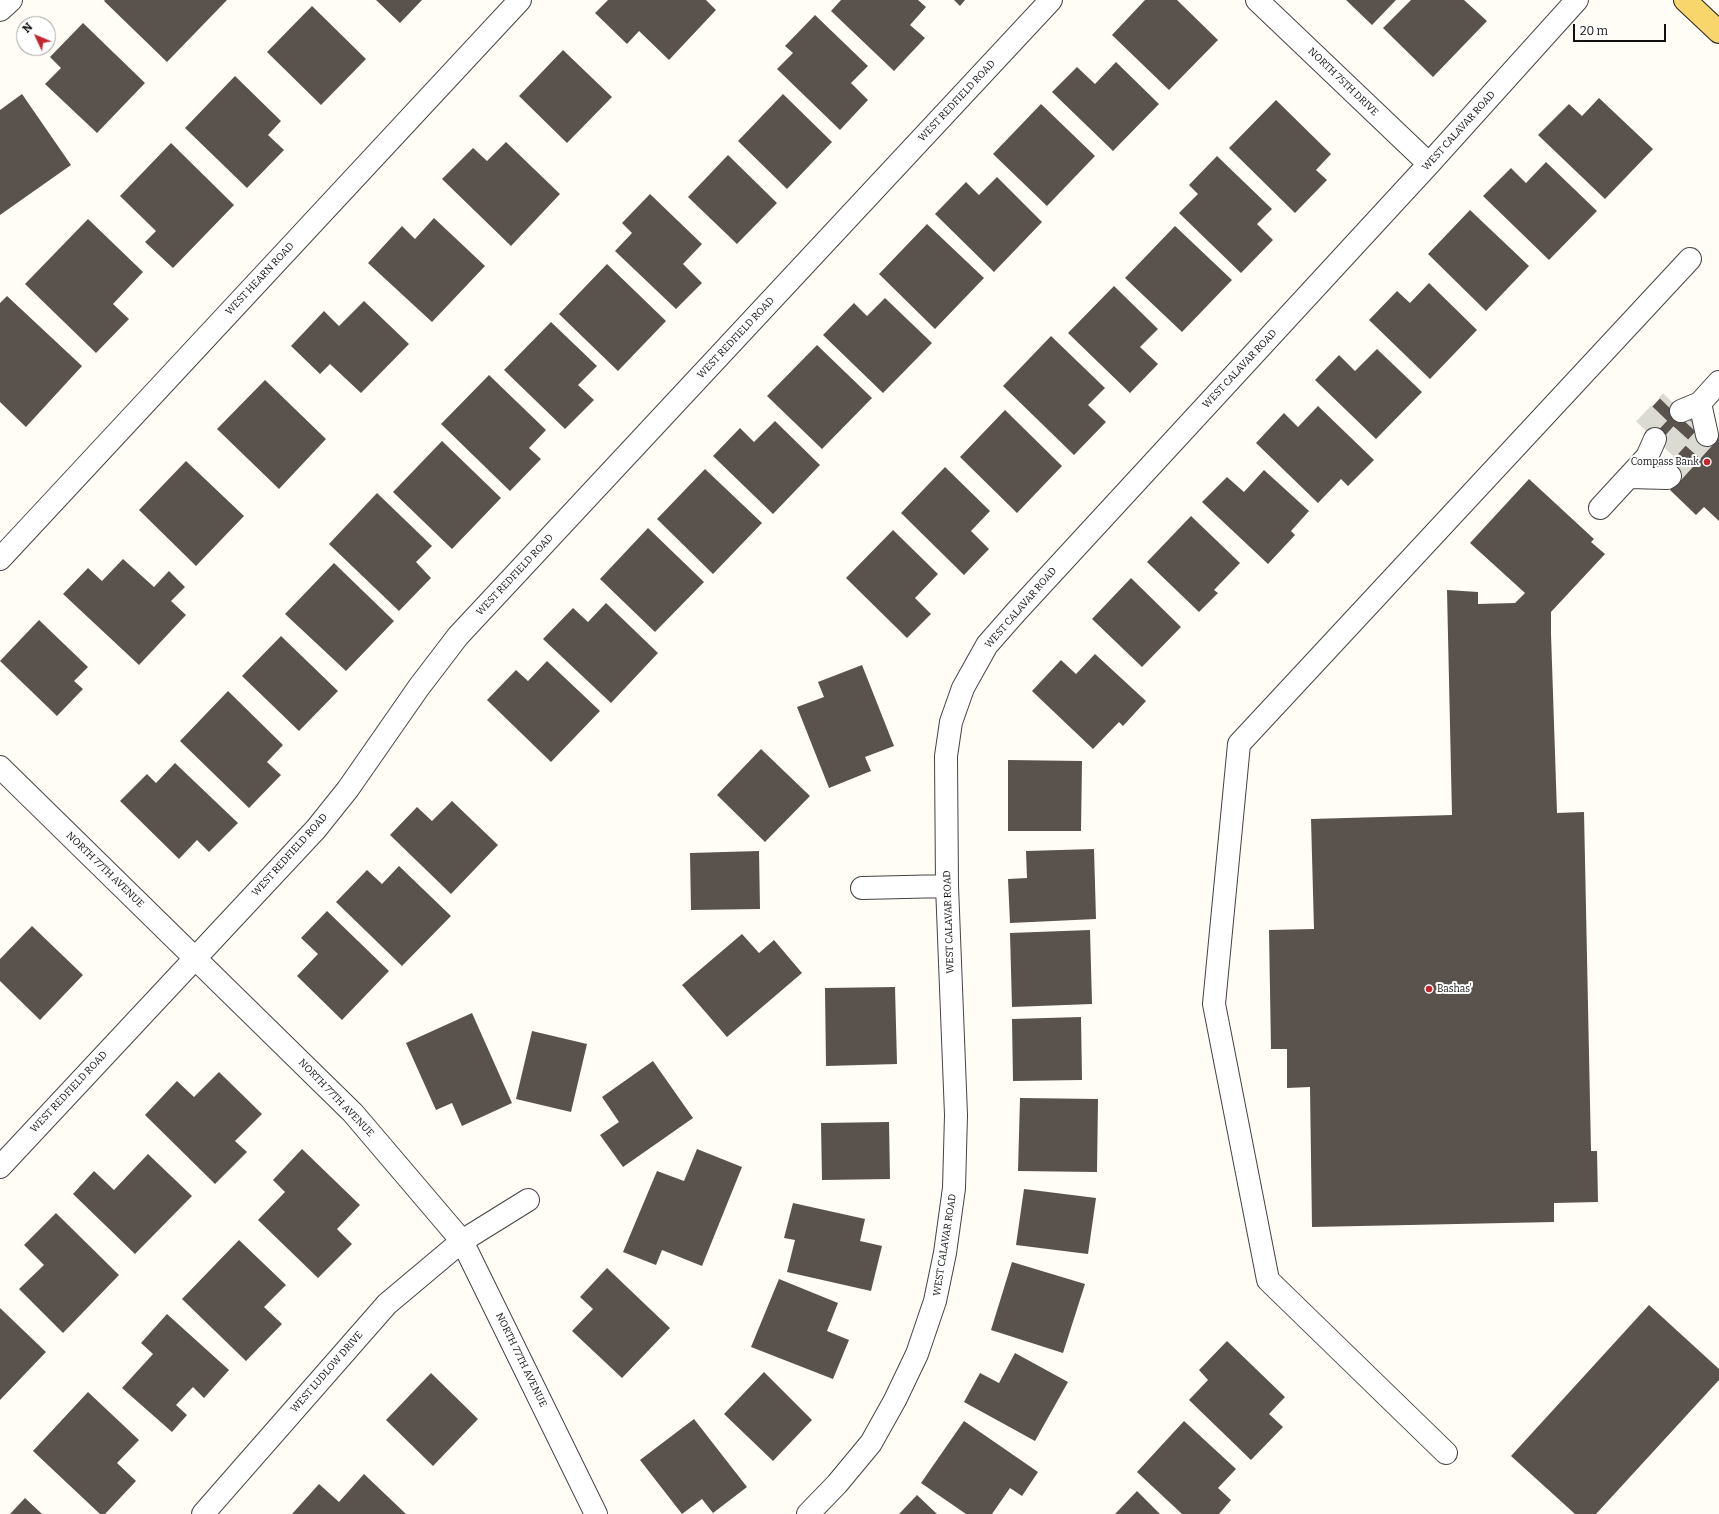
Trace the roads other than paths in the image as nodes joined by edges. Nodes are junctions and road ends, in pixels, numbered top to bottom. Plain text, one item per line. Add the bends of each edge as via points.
1 (11, 0) edge
2 (520, 0) edge
3 (1051, 0) edge
4 (1257, 0) edge
5 (1577, 0) edge
6 (1685, 0) edge
7 (0, 10) edge
8 (1719, 32) edge
9 (1429, 164) junction
10 (1690, 259) dead end
11 (1719, 382) edge
12 (1690, 414) tunnel mouth
13 (1654, 444) tunnel mouth
14 (1670, 476) tunnel mouth
15 (1628, 478) junction
16 (1600, 508) dead end
17 (0, 559) edge
18 (0, 767) edge
19 (947, 886) junction
20 (862, 888) dead end
21 (195, 958) junction
22 (0, 1167) edge
23 (528, 1200) dead end
24 (462, 1241) junction
25 (1446, 1452) dead end
26 (203, 1514) edge
27 (596, 1514) edge
28 (808, 1514) edge

1 - 7 street
2 - 17 street, WEST HEARN ROAD
3 - 21 street, WEST REDFIELD ROAD via 458,636 348,789 316,829
4 - 9 street, NORTH 75TH DRIVE
5 - 9 street, WEST CALAVAR ROAD
6 - 8 main road
9 - 19 street, WEST CALAVAR ROAD via 986,645 963,688 950,722 946,756
10 - 25 street via 1239,744 1214,1004 1268,1280
11 - 12 street
13 - 15 street
14 - 15 street
15 - 16 street
18 - 21 street, NORTH 77TH AVENUE
19 - 20 street
19 - 28 street, WEST CALAVAR ROAD via 956,1115 954,1188 946,1253 935,1301 916,1354 895,1400 871,1442 837,1484
21 - 22 street, WEST REDFIELD ROAD
21 - 24 street, NORTH 77TH AVENUE via 353,1113
23 - 24 street, WEST LUDLOW DRIVE
24 - 26 street, WEST LUDLOW DRIVE via 387,1304
24 - 27 street, NORTH 77TH AVENUE

